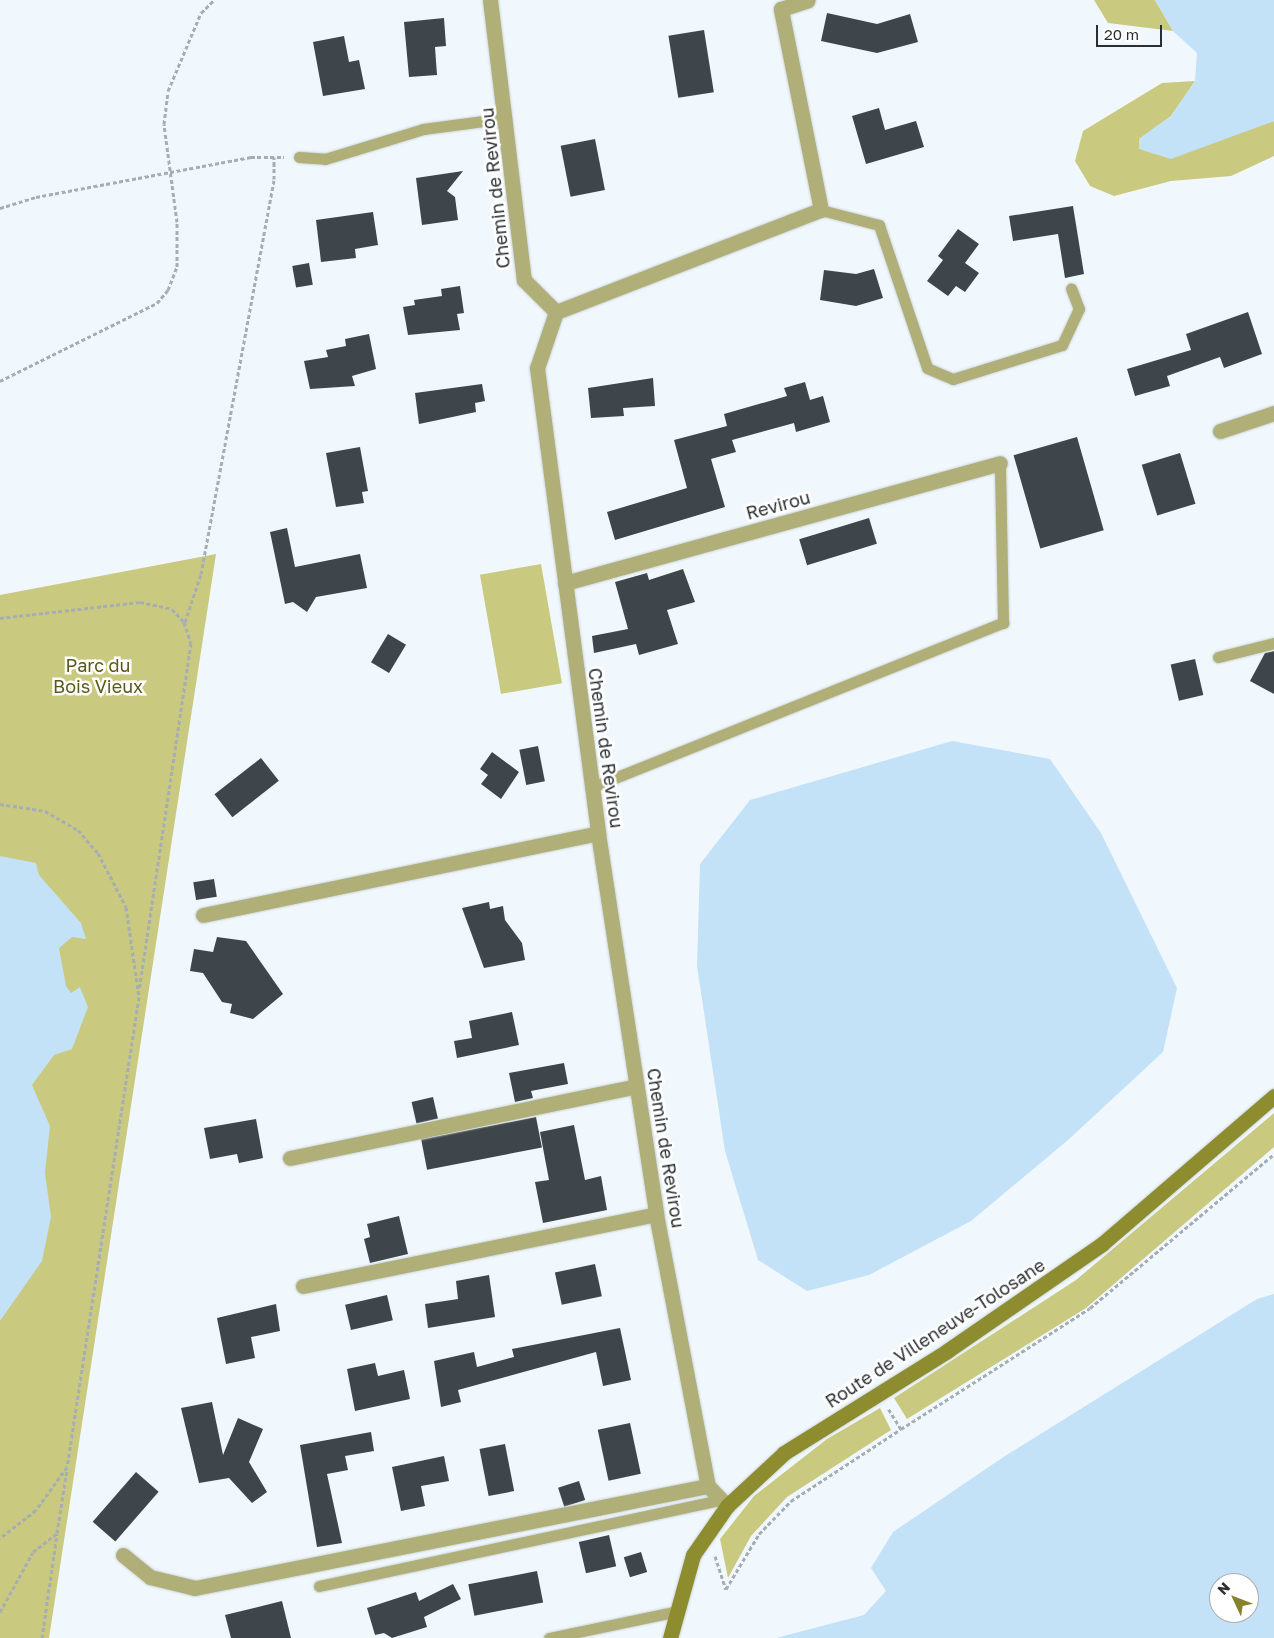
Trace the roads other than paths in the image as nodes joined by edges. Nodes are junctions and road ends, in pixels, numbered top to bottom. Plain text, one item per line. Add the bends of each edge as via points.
1 (490, 0) edge
2 (808, 0) edge
3 (506, 118) junction
4 (300, 157) road end
5 (822, 210) junction
6 (1072, 288) dead end
7 (556, 312) junction
8 (1274, 413) edge
9 (1220, 431) dead end
10 (1000, 463) joint
11 (565, 583) junction
12 (1274, 643) edge
13 (1218, 657) dead end
14 (592, 788) junction
15 (598, 833) junction
16 (203, 915) dead end
17 (638, 1086) junction
18 (1274, 1096) edge
19 (290, 1158) dead end
20 (656, 1214) junction
21 (303, 1286) dead end
22 (708, 1486) junction
23 (724, 1503) junction
24 (122, 1555) dead end
25 (319, 1586) dead end
26 (678, 1611) junction
27 (590, 1634) edge
28 (548, 1638) edge
29 (670, 1638) edge

1 - 3 street, Chemin de Revirou
2 - 5 street via 781,9
3 - 4 lane via 423,129 325,159
3 - 7 street, Chemin de Revirou via 524,280
5 - 6 lane via 879,225 926,368 953,379 1062,345 1079,309
5 - 7 street
7 - 11 street, Chemin de Revirou via 537,368
8 - 9 street
10 - 11 street, Revirou
10 - 14 lane via 1003,623
11 - 14 street, Chemin de Revirou
12 - 13 lane
14 - 15 street, Chemin de Revirou
15 - 16 street
15 - 17 street, Chemin de Revirou
17 - 19 street
17 - 20 street, Chemin de Revirou
18 - 23 street, Route de Villeneuve-Tolosane via 1102,1244 880,1393 784,1453
20 - 21 street
20 - 22 street, Chemin de Revirou
22 - 23 street, Chemin de Revirou
22 - 24 street via 195,1588 150,1577
23 - 25 lane
23 - 26 street, Route de Villeneuve-Tolosane via 693,1555
26 - 27 lane
26 - 29 street, Route de Villeneuve-Tolosane
27 - 28 lane

